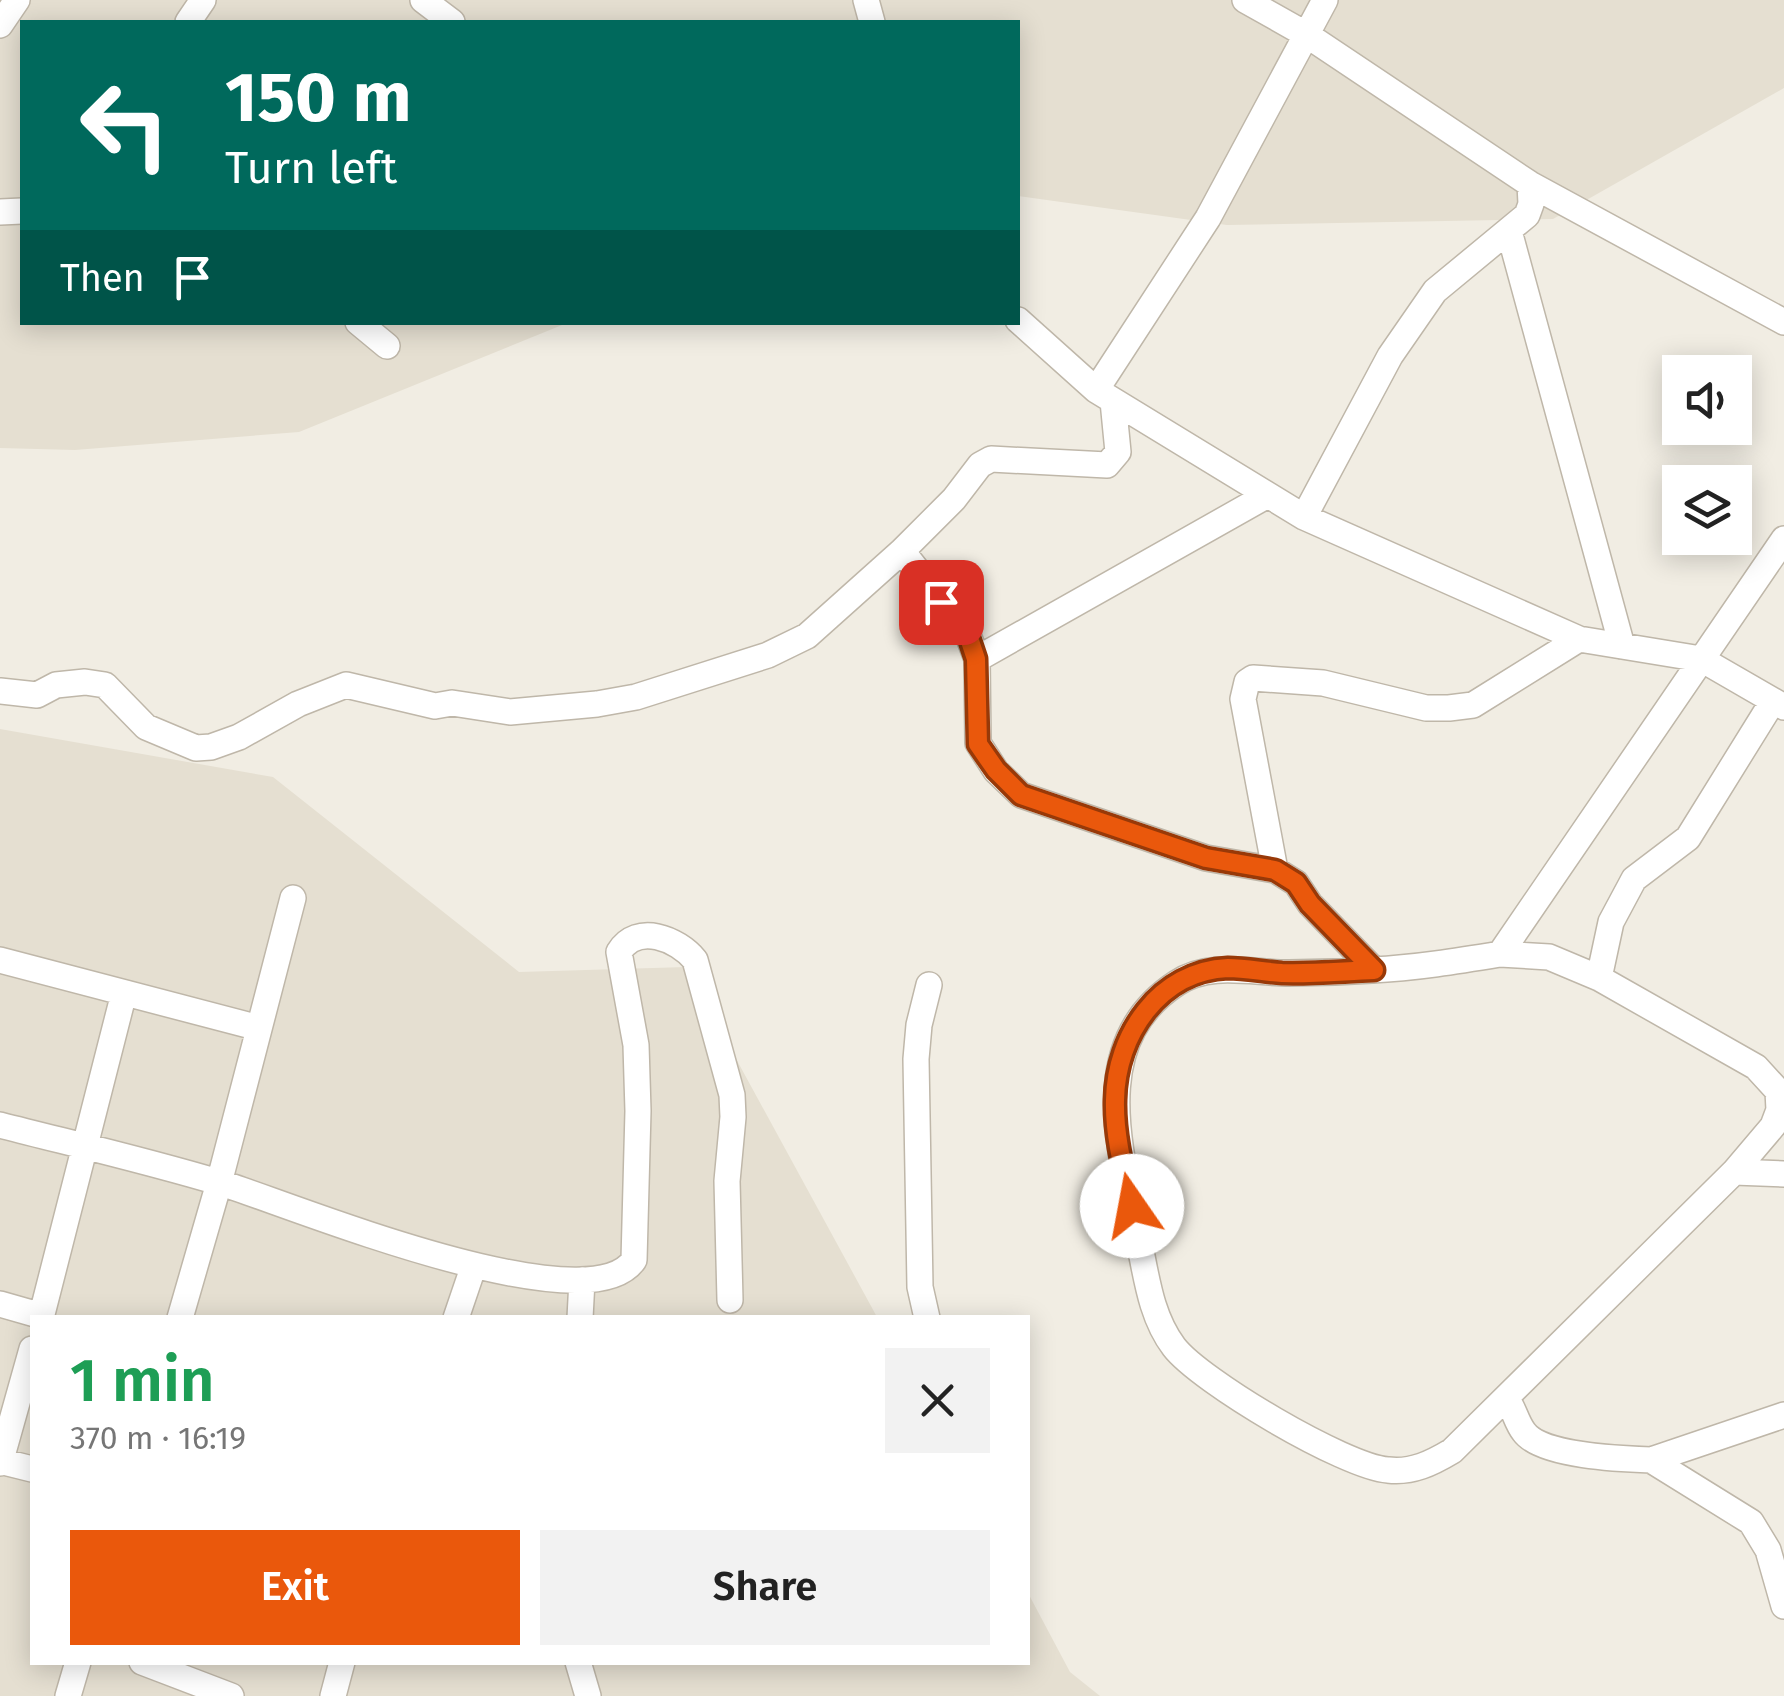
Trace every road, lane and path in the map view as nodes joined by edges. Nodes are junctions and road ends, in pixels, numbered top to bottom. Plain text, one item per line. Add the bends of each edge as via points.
1 (17, 0) edge
2 (423, 0) edge
3 (1245, 0) edge
4 (1325, 0) edge
5 (449, 20) edge
6 (0, 25) edge
7 (1307, 36) junction
8 (1530, 184) junction
9 (1510, 231) junction
10 (1020, 322) edge
11 (1784, 322) edge
12 (362, 325) edge
13 (387, 346) dead end
14 (1105, 396) junction
15 (1266, 496) junction
16 (1304, 517) junction
17 (1784, 539) edge
18 (902, 551) junction
19 (1579, 640) junction
20 (1622, 646) junction
21 (976, 659) junction
22 (1700, 660) junction
23 (0, 691) edge
24 (1779, 704) edge
25 (1275, 870) junction
26 (293, 898) dead end
27 (1500, 954) junction
28 (0, 960) edge
29 (1374, 970) junction
30 (1600, 978) junction
31 (929, 984) dead end
32 (124, 993) junction
33 (260, 1028) junction
34 (0, 1125) edge
35 (86, 1147) junction
36 (1734, 1172) junction
37 (1784, 1174) edge
38 (220, 1183) junction
39 (473, 1268) junction
40 (582, 1280) junction
41 (730, 1300) dead end
42 (0, 1304) edge
43 (36, 1315) edge
44 (43, 1315) edge
45 (181, 1315) edge
46 (457, 1315) edge
47 (580, 1315) edge
48 (927, 1315) edge
49 (30, 1355) edge
50 (1506, 1398) junction
51 (1784, 1414) edge
52 (1652, 1460) junction
53 (0, 1461) edge
54 (30, 1468) edge
55 (1784, 1606) edge
56 (77, 1665) edge
57 (150, 1665) edge
58 (341, 1665) edge
59 (579, 1665) edge
60 (68, 1696) edge
61 (231, 1696) edge
62 (333, 1696) edge
63 (588, 1696) edge

1 - 6 street
2 - 5 street
3 - 7 street
4 - 7 street
7 - 8 street
7 - 14 street
8 - 9 street via 1530,209
8 - 11 street
9 - 16 street via 1436,292 1390,356
9 - 20 street
10 - 14 street
12 - 13 street
14 - 15 street
14 - 18 street via 1118,452 1107,465 991,459
15 - 16 street
15 - 21 street
16 - 19 street
17 - 22 street
18 - 21 street via 968,635
18 - 23 street via 790,647 596,704 510,712 435,706 346,684 239,736 196,748 146,727 105,685 56,685 37,695
19 - 20 street
19 - 25 street via 1473,705 1426,708 1323,682 1247,682 1243,699
20 - 22 street
21 - 25 street via 978,744 1021,795 1206,858
22 - 24 street
22 - 27 street
24 - 30 street via 1688,838 1634,879 1611,922
25 - 29 street via 1296,883
26 - 33 street
27 - 29 street
27 - 30 street via 1549,957
28 - 32 street
29 - 50 street via 1226,968 1180,981 1141,1014 1114,1098 1156,1317 1174,1348 1201,1374 1316,1443 1388,1470 1442,1457
30 - 36 street via 1756,1068 1778,1091 1773,1126
31 - 48 street via 916,1059 920,1287
32 - 33 street
32 - 35 street
33 - 38 street
34 - 35 street
35 - 38 street
35 - 44 street
36 - 37 street
36 - 50 street
38 - 39 street
38 - 45 street
39 - 40 street
39 - 46 street
40 - 41 street via 634,1260 636,1045 619,957 632,939 656,936 695,960 732,1094
40 - 47 street
42 - 43 street
49 - 53 street
50 - 52 street via 1524,1434 1541,1445
51 - 52 street
52 - 55 street via 1751,1522 1768,1550
53 - 54 street
56 - 60 street
57 - 61 street
58 - 62 street
59 - 63 street

